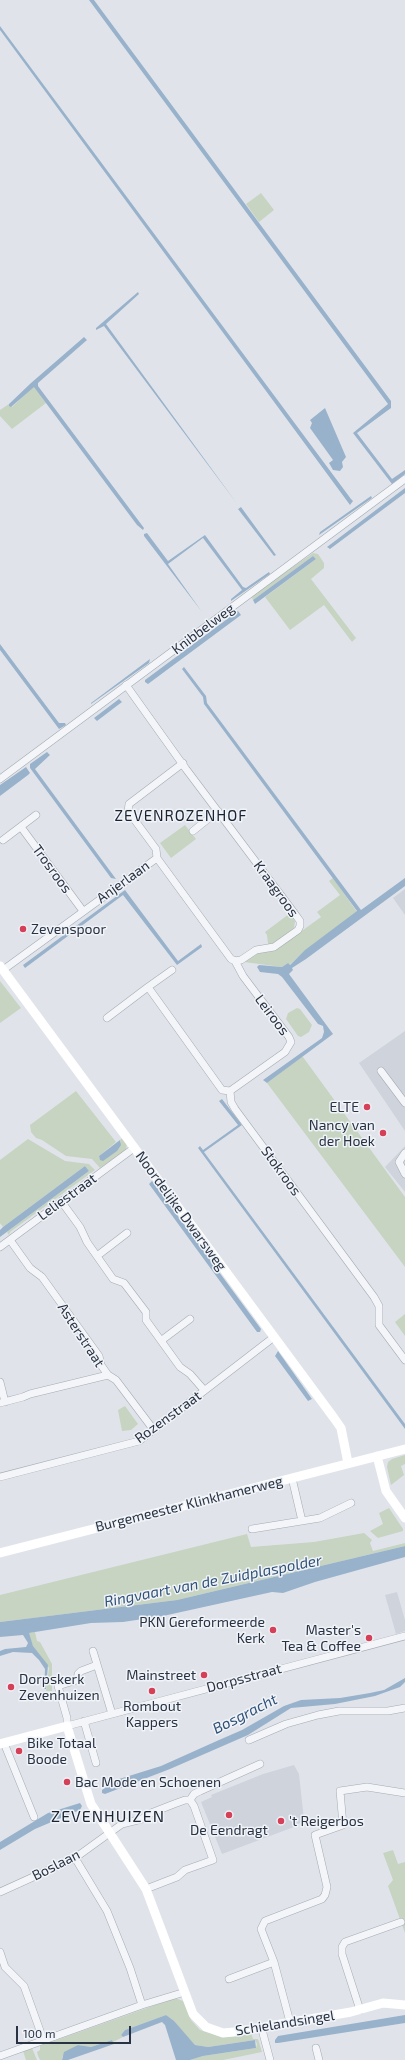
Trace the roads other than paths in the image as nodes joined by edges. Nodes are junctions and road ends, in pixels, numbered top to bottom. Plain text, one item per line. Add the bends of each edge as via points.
1 (405, 479) edge
2 (126, 685) junction
3 (183, 763) junction
4 (0, 779) edge
5 (218, 811) junction
6 (36, 815) dead end
7 (21, 827) junction
8 (193, 830) dead end
9 (2, 840) dead end
10 (157, 858) junction
11 (83, 912) junction
12 (235, 961) junction
13 (2, 968) edge
14 (172, 970) dead end
15 (148, 987) junction
16 (107, 1018) dead end
17 (381, 1071) dead end
18 (230, 1092) junction
19 (405, 1104) edge
20 (134, 1148) junction
21 (405, 1153) edge
22 (405, 1174) edge
23 (61, 1201) junction
24 (127, 1233) dead end
25 (10, 1240) junction
26 (0, 1247) edge
27 (97, 1256) junction
28 (190, 1319) dead end
29 (274, 1337) junction
30 (162, 1340) junction
31 (405, 1360) edge
32 (108, 1375) junction
33 (0, 1382) edge
34 (204, 1390) junction
35 (3, 1402) edge
36 (153, 1429) junction
37 (405, 1449) edge
38 (378, 1456) junction
39 (348, 1463) junction
40 (0, 1477) edge
41 (292, 1478) junction
42 (352, 1503) dead end
43 (405, 1518) edge
44 (302, 1521) junction
45 (252, 1529) dead end
46 (0, 1553) edge
47 (405, 1636) edge
48 (93, 1651) dead end
49 (97, 1665) junction
50 (405, 1708) edge
51 (112, 1714) junction
52 (84, 1721) junction
53 (67, 1726) junction
54 (249, 1740) dead end
55 (2, 1744) edge
56 (96, 1763) dead end
57 (260, 1764) dead end
58 (405, 1793) edge
59 (190, 1800) junction
60 (34, 1817) dead end
61 (108, 1833) junction
62 (75, 1858) junction
63 (146, 1889) junction
64 (0, 1892) edge
65 (401, 1922) dead end
66 (0, 1952) edge
67 (274, 1962) junction
68 (229, 1979) dead end
69 (185, 1992) junction
70 (142, 2005) junction
71 (405, 2005) edge
72 (360, 2010) junction
73 (290, 2022) junction
74 (261, 2026) junction
75 (43, 2040) junction
76 (316, 2048) dead end
77 (0, 2056) edge
78 (270, 2060) edge
79 (319, 2060) edge

1 - 2 street, Knibbelweg
2 - 3 street, Kraagroos
2 - 4 street, Knibbelweg
3 - 5 street, Kraagroos
3 - 10 street, Anjerlaan via 129,804 128,811 156,849
5 - 8 street
5 - 12 street, Kraagroos via 300,921 298,930 277,945 256,950
6 - 7 street
7 - 9 street
7 - 11 street, Trosroos
10 - 11 street, Anjerlaan
10 - 12 street
11 - 13 street, Anjerlaan
12 - 18 street, Leiroos via 291,1042 285,1052
13 - 20 street, Noordelijke Dwarsweg
14 - 15 street
15 - 16 street
15 - 18 street via 222,1090
17 - 19 street
18 - 31 street, Stokroos via 235,1109 374,1297 379,1306 379,1325
20 - 23 street, Leliestraat
20 - 29 street, Noordelijke Dwarsweg
21 - 22 street via 399,1162
23 - 25 street, Leliestraat
23 - 27 street
24 - 27 street
25 - 26 street, Leliestraat
25 - 32 street, Asterstraat via 30,1268 47,1283 99,1356 101,1365
27 - 30 street via 113,1280 124,1282 146,1312 146,1320
28 - 30 street
29 - 34 street, Rozenstraat
29 - 39 street, Noordelijke Dwarsweg via 340,1426
30 - 34 street via 180,1367
32 - 35 street
32 - 36 street, Asterstraat via 116,1380
33 - 35 street
34 - 36 street, Rozenstraat
36 - 40 street, Rozenstraat via 139,1441
37 - 38 street, Burgemeester Klinkhamerweg
38 - 39 street, Burgemeester Klinkhamerweg
38 - 43 street via 386,1491
39 - 41 street, Burgemeester Klinkhamerweg
41 - 44 street
41 - 46 street, Burgemeester Klinkhamerweg
42 - 44 street via 320,1518
44 - 45 street
47 - 51 street, Dorpsstraat
48 - 49 street
49 - 51 street
49 - 53 street via 81,1671 77,1680 58,1686
50 - 54 street via 388,1711 338,1711 318,1715 286,1724
51 - 52 street, Dorpsstraat
52 - 53 street, Dorpsstraat
52 - 56 street
53 - 55 street, Dorpsstraat
53 - 61 street, Schielandsingel via 91,1804
55 - 60 street
57 - 59 street via 194,1794
58 - 67 street via 367,1787 340,1791 343,1825 315,1835 327,1887 326,1895 315,1902 264,1921 261,1929
59 - 61 street, Boslaan via 122,1824
59 - 63 street via 212,1860
61 - 62 street, Boslaan
61 - 63 street, Schielandsingel
62 - 64 street, Boslaan
62 - 70 street via 107,1911
63 - 69 street, Schielandsingel
65 - 72 street via 345,1942 342,1947
66 - 75 street via 6,1967 24,1986
67 - 68 street
67 - 73 street
69 - 70 street
69 - 74 street, Schielandsingel via 193,2014 211,2030 223,2032
70 - 75 street
71 - 72 street, Schielandsingel via 383,2003
72 - 73 street, Schielandsingel
73 - 74 street, Schielandsingel
74 - 78 street
75 - 77 street
76 - 79 street

